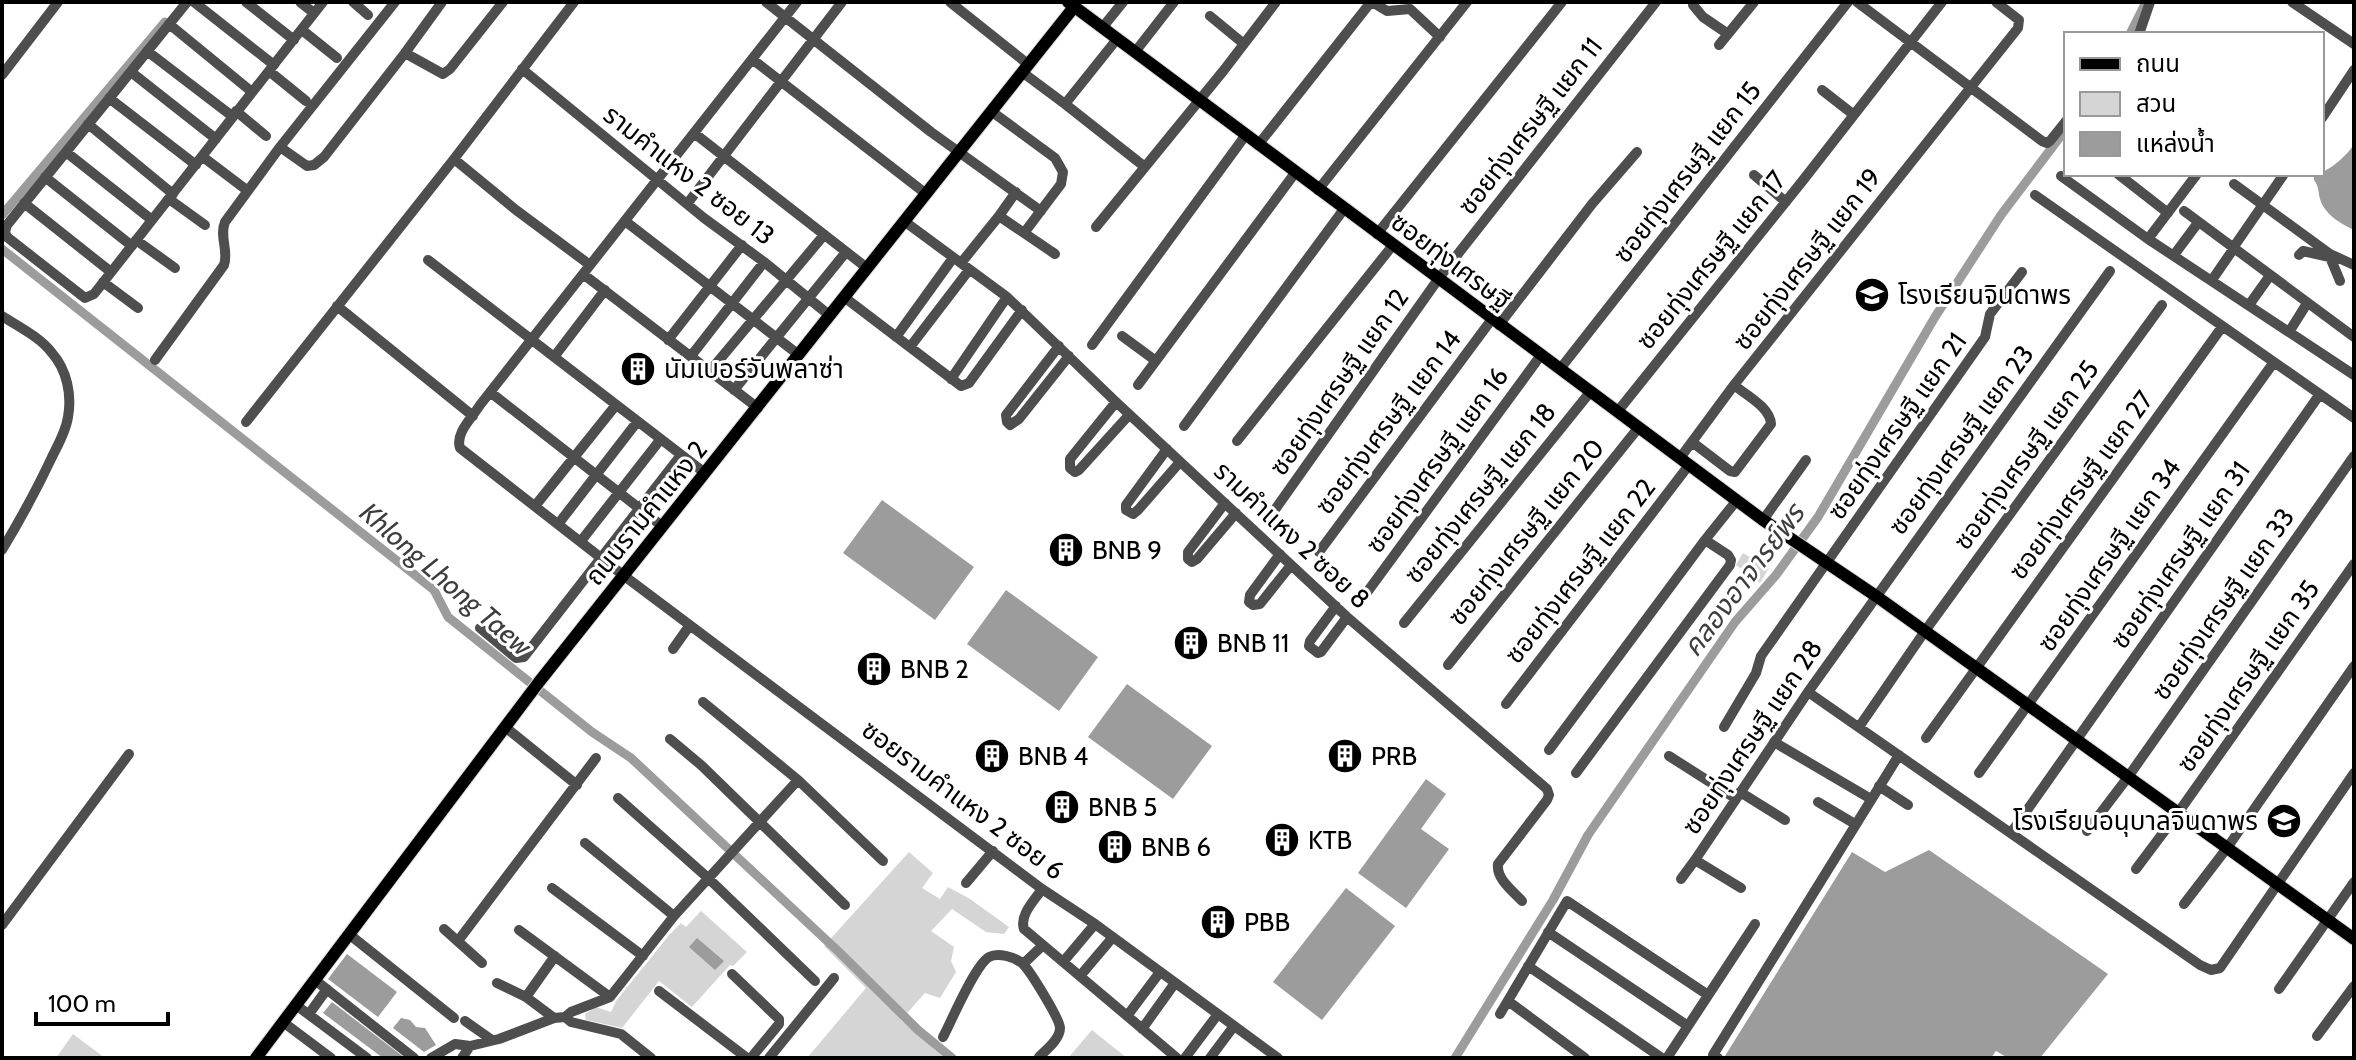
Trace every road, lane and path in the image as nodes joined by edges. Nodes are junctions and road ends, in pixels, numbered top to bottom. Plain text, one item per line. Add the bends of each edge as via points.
1 (58, 2) edge
2 (187, 2) edge
3 (194, 2) edge
4 (246, 2) edge
5 (300, 2) edge
6 (323, 2) edge
7 (353, 2) edge
8 (395, 2) edge
9 (442, 2) edge
10 (503, 2) edge
11 (574, 2) edge
12 (766, 2) edge
13 (797, 2) edge
14 (842, 2) edge
15 (950, 2) edge
16 (1123, 2) edge
17 (1174, 2) edge
18 (1276, 2) edge
19 (1371, 2) edge
20 (1467, 2) edge
21 (1562, 2) edge
22 (1656, 2) edge
23 (1754, 2) edge
24 (1848, 2) edge
25 (1857, 2) edge
26 (1942, 2) edge
27 (1996, 2) edge
28 (2150, 2) edge
29 (2292, 2) edge
30 (1074, 4) edge
31 (1693, 5) dead end
32 (314, 13) junction
33 (368, 15) dead end
34 (1210, 16) dead end
35 (785, 17) junction
36 (169, 24) junction
37 (1102, 28) junction
38 (302, 30) junction
39 (2140, 30) edge
40 (1728, 34) junction
41 (1440, 37) junction
42 (813, 39) junction
43 (1117, 39) junction
44 (294, 40) junction
45 (1910, 43) junction
46 (1244, 44) junction
47 (2354, 44) edge
48 (1719, 45) dead end
49 (147, 51) junction
50 (1135, 52) junction
51 (405, 53) junction
52 (337, 58) dead end
53 (752, 59) junction
54 (271, 68) junction
55 (522, 69) junction
56 (1026, 69) junction
57 (2354, 70) edge
58 (131, 72) junction
59 (2, 75) edge
60 (781, 82) junction
61 (1970, 89) junction
62 (1822, 90) dead end
63 (252, 92) junction
64 (109, 98) junction
65 (306, 101) dead end
66 (1199, 101) junction
67 (1065, 104) junction
68 (991, 111) junction
69 (234, 114) junction
70 (1854, 115) junction
71 (2324, 115) edge
72 (88, 124) junction
73 (2064, 124) edge
74 (694, 133) junction
75 (266, 136) dead end
76 (1245, 136) junction
77 (216, 139) junction
78 (1258, 145) junction
79 (280, 147) junction
80 (960, 151) junction
81 (66, 152) junction
82 (1637, 152) dead end
83 (724, 156) junction
84 (454, 159) junction
85 (199, 161) junction
86 (1145, 167) junction
87 (1295, 173) junction
88 (1754, 175) dead end
89 (2061, 176) dead end
90 (2121, 176) edge
91 (2196, 176) edge
92 (2283, 176) edge
93 (45, 177) junction
94 (657, 179) junction
95 (2234, 184) dead end
96 (244, 188) dead end
97 (1318, 190) junction
98 (1016, 192) junction
99 (925, 193) junction
100 (2035, 195) dead end
101 (171, 196) junction
102 (1786, 202) junction
103 (24, 203) junction
104 (687, 204) junction
105 (2263, 205) junction
106 (1344, 209) junction
107 (1041, 211) junction
108 (2184, 211) dead end
109 (2168, 213) junction
110 (999, 216) junction
111 (152, 220) junction
112 (625, 221) junction
113 (904, 221) junction
114 (2197, 224) dead end
115 (205, 225) dead end
116 (1096, 227) dead end
117 (1024, 233) junction
118 (1377, 234) junction
119 (824, 235) junction
120 (2148, 239) junction
121 (134, 243) junction
122 (742, 245) junction
123 (1393, 245) junction
124 (2232, 249) junction
125 (846, 252) junction
126 (1055, 254) dead end
127 (2174, 255) junction
128 (2299, 255) dead end
129 (2334, 258) junction
130 (428, 260) dead end
131 (764, 262) junction
132 (961, 264) junction
133 (2354, 265) edge
134 (175, 268) dead end
135 (867, 268) junction
136 (586, 270) junction
137 (2110, 271) dead end
138 (111, 272) junction
139 (2022, 272) dead end
140 (2269, 277) dead end
141 (1439, 278) junction
142 (785, 280) junction
143 (2212, 280) junction
144 (2340, 281) dead end
145 (103, 282) junction
146 (711, 286) junction
147 (605, 290) junction
148 (844, 297) junction
149 (1007, 297) junction
150 (808, 298) junction
151 (733, 303) junction
152 (2162, 305) dead end
153 (2249, 305) junction
154 (2306, 305) dead end
155 (337, 306) junction
156 (138, 308) dead end
157 (1022, 310) junction
158 (829, 315) junction
159 (2, 316) edge
160 (753, 319) junction
161 (1495, 322) junction
162 (2222, 327) junction
163 (2289, 332) junction
164 (1122, 336) dead end
165 (776, 337) junction
166 (896, 337) junction
167 (2354, 337) edge
168 (532, 339) junction
169 (668, 340) junction
170 (1092, 345) dead end
171 (1059, 346) junction
172 (910, 347) junction
173 (799, 355) junction
174 (1541, 355) junction
175 (691, 356) junction
176 (1069, 356) junction
177 (554, 357) junction
178 (155, 360) dead end
179 (1156, 361) junction
180 (2274, 362) junction
181 (1560, 369) junction
182 (710, 371) junction
183 (2354, 375) edge
184 (951, 379) junction
185 (1138, 385) dead end
186 (1734, 385) junction
187 (734, 390) junction
188 (1591, 391) junction
189 (490, 392) junction
190 (2320, 394) junction
191 (1116, 402) junction
192 (616, 405) junction
193 (758, 408) junction
194 (1618, 411) junction
195 (1129, 415) junction
196 (473, 416) junction
197 (2354, 418) edge
198 (246, 422) dead end
199 (637, 422) junction
200 (1184, 426) dead end
201 (1639, 427) junction
202 (660, 440) junction
203 (1237, 441) dead end
204 (1692, 442) junction
205 (1167, 449) junction
206 (681, 455) junction
207 (2354, 456) edge
208 (574, 458) junction
209 (1806, 460) dead end
210 (1685, 461) junction
211 (1180, 462) junction
212 (705, 473) junction
213 (598, 475) junction
214 (619, 492) junction
215 (1737, 500) junction
216 (1225, 503) junction
217 (535, 506) junction
218 (641, 508) junction
219 (1274, 511) dead end
220 (1236, 513) junction
221 (1763, 520) junction
222 (559, 523) junction
223 (662, 526) junction
224 (1705, 540) junction
225 (581, 541) junction
226 (2, 550) edge
227 (1319, 552) dead end
228 (1280, 554) junction
229 (602, 559) junction
230 (1828, 563) junction
231 (2354, 564) edge
232 (1291, 565) junction
233 (623, 575) junction
234 (1368, 591) dead end
235 (1876, 596) junction
236 (1336, 606) junction
237 (1347, 617) junction
238 (1404, 623) dead end
239 (690, 625) junction
240 (480, 628) dead end
241 (1925, 631) junction
242 (673, 649) dead end
243 (1448, 665) dead end
244 (2354, 666) edge
245 (1976, 668) junction
246 (1808, 692) junction
247 (703, 702) dead end
248 (1506, 704) dead end
249 (2029, 706) junction
250 (505, 727) junction
251 (1724, 727) dead end
252 (1859, 727) junction
253 (1926, 738) dead end
254 (670, 739) dead end
255 (2077, 741) junction
256 (1774, 742) junction
257 (1549, 750) dead end
258 (129, 754) dead end
259 (1899, 755) junction
260 (1669, 756) dead end
261 (596, 758) dead end
262 (1576, 773) dead end
263 (1979, 773) dead end
264 (2354, 773) edge
265 (2128, 777) junction
266 (798, 780) junction
267 (577, 785) junction
268 (1879, 786) junction
269 (1737, 795) junction
270 (618, 798) dead end
271 (1871, 799) junction
272 (1818, 802) dead end
273 (1908, 805) dead end
274 (2178, 813) junction
275 (1785, 820) dead end
276 (760, 823) junction
277 (1855, 824) junction
278 (2087, 831) dead end
279 (2011, 833) junction
280 (585, 843) dead end
281 (2227, 848) junction
282 (993, 851) junction
283 (1695, 860) junction
284 (883, 861) dead end
285 (2136, 869) dead end
286 (708, 878) junction
287 (1681, 879) dead end
288 (2354, 882) edge
289 (966, 883) dead end
290 (2277, 884) junction
291 (552, 888) dead end
292 (1741, 888) dead end
293 (1042, 889) junction
294 (1522, 901) dead end
295 (2184, 904) dead end
296 (845, 905) dead end
297 (674, 916) junction
298 (2327, 920) junction
299 (1095, 924) junction
300 (1755, 924) dead end
301 (2, 925) edge
302 (444, 929) dead end
303 (519, 930) dead end
304 (1548, 932) junction
305 (350, 935) junction
306 (1113, 937) junction
307 (2354, 939) edge
308 (458, 941) junction
309 (1043, 945) junction
310 (555, 956) junction
311 (643, 956) junction
312 (1063, 962) junction
313 (482, 963) dead end
314 (1023, 964) junction
315 (1528, 966) junction
316 (1160, 972) junction
317 (732, 974) dead end
318 (1080, 976) junction
319 (834, 978) dead end
320 (315, 980) junction
321 (815, 981) dead end
322 (497, 983) dead end
323 (1175, 983) junction
324 (2354, 986) edge
325 (327, 989) junction
326 (2279, 989) dead end
327 (659, 991) dead end
328 (1708, 995) junction
329 (526, 997) junction
330 (610, 997) junction
331 (1508, 1001) junction
332 (296, 1005) junction
333 (309, 1014) junction
334 (1218, 1014) junction
335 (1500, 1014) dead end
336 (1127, 1016) junction
337 (560, 1018) junction
338 (283, 1022) junction
339 (1234, 1026) junction
340 (1688, 1026) junction
341 (1142, 1029) junction
342 (2317, 1036) dead end
343 (943, 1037) dead end
344 (492, 1040) junction
345 (470, 1046) junction
346 (1039, 1057) edge
347 (256, 1058) edge
348 (331, 1058) edge
349 (367, 1058) edge
350 (414, 1058) edge
351 (431, 1058) edge
352 (462, 1058) edge
353 (651, 1058) edge
354 (749, 1058) edge
355 (769, 1058) edge
356 (1177, 1058) edge
357 (1185, 1058) edge
358 (1210, 1058) edge
359 (1278, 1058) edge
360 (1585, 1058) edge
361 (1664, 1058) edge
362 (1718, 1058) edge

1 - 59 street
2 - 36 street
3 - 54 street
4 - 44 street
5 - 32 street
6 - 32 street
7 - 33 street
8 - 79 street
9 - 51 street
10 - 51 street via 443,74
11 - 55 street
12 - 35 street
13 - 35 street
14 - 42 street
15 - 56 street
16 - 37 street
17 - 50 street
18 - 46 street
19 - 41 street via 1387,11 1410,9
19 - 78 street
20 - 41 street
21 - 118 street
22 - 141 street, ซอยทุ่งเศรษฐี แยก 11
23 - 40 street
24 - 181 street, ซอยทุ่งเศรษฐี แยก 15
25 - 45 street
26 - 45 street, ซอยทุ่งเศรษฐี แยก 17
27 - 61 street, ซอยทุ่งเศรษฐี แยก 19 via 2019,25
28 - 39 street
29 - 47 street
30 - 37 main road, ซอยทุ่งเศรษฐี
30 - 56 main road, ถนนรามคำแหง 2
31 - 40 street
32 - 38 street
34 - 46 street
35 - 42 street
35 - 53 street
36 - 49 street
36 - 63 street
37 - 43 main road, ซอยทุ่งเศรษฐี
38 - 44 street
38 - 52 street
40 - 48 street
41 - 97 street
42 - 60 street
42 - 80 street
43 - 50 main road, ซอยทุ่งเศรษฐี
43 - 67 street
44 - 54 street
45 - 61 street
45 - 70 street, ซอยทุ่งเศรษฐี แยก 17
46 - 66 street
49 - 58 street
49 - 69 street
50 - 66 main road, ซอยทุ่งเศรษฐี
51 - 79 street via 314,165 307,166
53 - 60 street
53 - 74 street
54 - 63 street
54 - 65 street
55 - 84 street
55 - 94 street, รามคำแหง 2 ซอย 13
56 - 67 street
56 - 68 main road, ถนนรามคำแหง 2
57 - 71 street
58 - 64 street
58 - 77 street
60 - 83 street
60 - 99 street
61 - 73 street via 2047,143
61 - 186 street, ซอยทุ่งเศรษฐี แยก 19
62 - 70 street
63 - 69 street
64 - 72 street
64 - 85 street
66 - 76 main road, ซอยทุ่งเศรษฐี
66 - 86 street
67 - 86 street
68 - 80 main road, ถนนรามคำแหง 2
68 - 107 street via 1061,165 1061,184
69 - 75 street
69 - 77 street
70 - 102 street, ซอยทุ่งเศรษฐี แยก 17
72 - 81 street
72 - 101 street
74 - 83 street
74 - 94 street
76 - 78 main road, ซอยทุ่งเศรษฐี
76 - 170 street
77 - 85 street
78 - 87 main road, ซอยทุ่งเศรษฐี
79 - 178 street via 223,226 224,265
80 - 98 street
80 - 99 main road, ถนนรามคำแหง 2
81 - 93 street
81 - 111 street
82 - 161 street, ซอยทุ่งเศรษฐี แยก 14
83 - 104 street
83 - 119 street
84 - 136 street
84 - 155 street
85 - 96 street
85 - 101 street
86 - 116 street
87 - 97 main road, ซอยทุ่งเศรษฐี
87 - 179 street
88 - 102 street
89 - 120 street
90 - 109 street
91 - 109 street
92 - 105 street
93 - 103 street
93 - 121 street
94 - 104 street, รามคำแหง 2 ซอย 13
94 - 112 street
95 - 105 street
97 - 106 main road, ซอยทุ่งเศรษฐี
98 - 107 street
98 - 110 street
99 - 113 main road, ถนนรามคำแหง 2
100 - 162 street
101 - 111 street
101 - 115 street
102 - 194 street, ซอยทุ่งเศรษฐี แยก 17
103 - 138 street
103 - 145 street via 7,225 7,237 85,298
104 - 122 street, รามคำแหง 2 ซอย 13
105 - 124 street
105 - 129 street
106 - 118 main road, ซอยทุ่งเศรษฐี
106 - 200 street
107 - 117 street
108 - 124 street
109 - 120 street
110 - 117 street
110 - 132 street
111 - 121 street
112 - 136 street
112 - 146 street
113 - 132 street, รามคำแหง 2 ซอย 8
113 - 135 main road, ถนนรามคำแหง 2
114 - 127 street
117 - 126 street
118 - 123 main road, ซอยทุ่งเศรษฐี
119 - 125 street
119 - 142 street
120 - 127 street
121 - 134 street
121 - 138 street
122 - 131 street, รามคำแหง 2 ซอย 13
122 - 146 street
123 - 141 main road, ซอยทุ่งเศรษฐี
123 - 203 street
124 - 143 street
124 - 167 street
125 - 135 street
125 - 150 street
127 - 143 street
128 - 129 street via 2303,251
129 - 133 street
129 - 144 street
130 - 168 street
131 - 142 street, รามคำแหง 2 ซอย 13
131 - 151 street
132 - 149 street, รามคำแหง 2 ซอย 8
132 - 166 street
132 - 172 street
135 - 148 main road, ถนนรามคำแหง 2
136 - 147 street
136 - 168 street
137 - 235 street, ซอยทุ่งเศรษฐี แยก 23
138 - 145 street
139 - 230 street, ซอยทุ่งเศรษฐี แยก 21 via 1990,314 1985,337
140 - 153 street
141 - 161 main road, ซอยทุ่งเศรษฐี
141 - 219 street, ซอยทุ่งเศรษฐี แยก 12
142 - 150 street, รามคำแหง 2 ซอย 13
142 - 160 street
143 - 153 street
145 - 156 street
146 - 151 street
146 - 169 street
147 - 169 street
147 - 177 street
148 - 158 main road, ถนนรามคำแหง 2
148 - 166 street
149 - 157 street, รามคำแหง 2 ซอย 8
149 - 184 street
150 - 158 street, รามคำแหง 2 ซอย 13
150 - 165 street
151 - 160 street
151 - 175 street
152 - 241 street, ซอยทุ่งเศรษฐี แยก 25
153 - 163 street
154 - 163 street
155 - 196 street
155 - 198 street
157 - 171 street, รามคำแหง 2 ซอย 8
157 - 184 street via 969,383 961,386
158 - 173 main road, ถนนรามคำแหง 2
159 - 226 street via 52,353 64,372 70,398 62,438
160 - 165 street
160 - 182 street
161 - 174 main road, ซอยทุ่งเศรษฐี
161 - 227 street, ซอยทุ่งเศรษฐี แยก 14
162 - 180 street
162 - 245 street, ซอยทุ่งเศรษฐี แยก 27
163 - 183 street
164 - 179 street
165 - 173 street
165 - 187 street
166 - 172 street
168 - 177 street
168 - 189 street
169 - 175 street
171 - 176 street, รามคำแหง 2 ซอย 8
171 - 176 street via 1010,409 1005,419 1010,425
172 - 184 street
173 - 193 main road, ถนนรามคำแหง 2
174 - 181 main road, ซอยทุ่งเศรษฐี
174 - 234 street, ซอยทุ่งเศรษฐี แยก 16
175 - 182 street
176 - 191 street, รามคำแหง 2 ซอย 8
177 - 192 street
179 - 185 street
180 - 190 street
180 - 249 street, ซอยทุ่งเศรษฐี แยก 34
181 - 188 main road, ซอยทุ่งเศรษฐี
182 - 187 street
186 - 204 street, ซอยทุ่งเศรษฐี แยก 19
186 - 204 street via 1767,411 1771,424 1735,472
187 - 193 street
188 - 194 main road, ซอยทุ่งเศรษฐี
188 - 238 street, ซอยทุ่งเศรษฐี แยก 18
189 - 196 street
189 - 208 street
190 - 197 street
190 - 255 street, ซอยทุ่งเศรษฐี แยก 31
191 - 195 street, รามคำแหง 2 ซอย 8
191 - 195 street via 1070,459 1070,468 1079,470
192 - 199 street
192 - 208 street
193 - 212 main road, ถนนรามคำแหง 2
194 - 201 main road, ซอยทุ่งเศรษฐี
195 - 205 street, รามคำแหง 2 ซอย 8
196 - 217 street, ซอยรามคำแหง 2 ซอย 6 via 459,436 460,448
199 - 202 street
199 - 213 street
201 - 210 main road, ซอยทุ่งเศรษฐี
201 - 243 street, ซอยทุ่งเศรษฐี แยก 20
202 - 206 street
202 - 214 street
204 - 210 street, ซอยทุ่งเศรษฐี แยก 19
205 - 211 street, รามคำแหง 2 ซอย 8
205 - 211 street via 1126,510 1138,510
206 - 212 street
206 - 218 street
207 - 265 street, ซอยทุ่งเศรษฐี แยก 33
208 - 213 street
208 - 217 street
209 - 221 street
210 - 215 main road, ซอยทุ่งเศรษฐี
210 - 248 street, ซอยทุ่งเศรษฐี แยก 22
211 - 216 street, รามคำแหง 2 ซอย 8
212 - 223 main road, ถนนรามคำแหง 2
213 - 214 street
213 - 222 street
214 - 218 street
214 - 225 street
215 - 221 main road, ซอยทุ่งเศรษฐี
215 - 224 street
216 - 220 street, รามคำแหง 2 ซอย 8
216 - 220 street via 1188,559 1197,559
217 - 222 street, ซอยรามคำแหง 2 ซอย 6
218 - 223 street
218 - 229 street
220 - 228 street, รามคำแหง 2 ซอย 8
221 - 230 main road, ซอยทุ่งเศรษฐี
222 - 225 street, ซอยรามคำแหง 2 ซอย 6
223 - 233 main road, ถนนรามคำแหง 2
224 - 257 street
224 - 262 street via 1728,555 1730,565
225 - 229 street, ซอยรามคำแหง 2 ซอย 6
228 - 232 street, รามคำแหง 2 ซอย 8
228 - 232 street via 1249,602 1260,604
229 - 233 street, ซอยรามคำแหง 2 ซอย 6
229 - 240 street via 524,657 516,658
230 - 235 main road, ซอยทุ่งเศรษฐี
230 - 251 street, ซอยทุ่งเศรษฐี แยก 21 via 1761,656
231 - 274 street, ซอยทุ่งเศรษฐี แยก 35
232 - 236 street, รามคำแหง 2 ซอย 8
233 - 239 street, ซอยรามคำแหง 2 ซอย 6
233 - 250 main road, ถนนรามคำแหง 2
235 - 241 main road, ซอยทุ่งเศรษฐี
235 - 246 street, ซอยทุ่งเศรษฐี แยก 28
236 - 237 street, รามคำแหง 2 ซอย 8
236 - 237 street via 1309,646 1321,652
237 - 294 street, รามคำแหง 2 ซอย 8 via 1547,789 1547,800 1498,864 1501,878
239 - 242 street
239 - 282 street, ซอยรามคำแหง 2 ซอย 6
241 - 245 main road, ซอยทุ่งเศรษฐี
241 - 252 street, ซอยทุ่งเศรษฐี แยก 25
244 - 281 street
245 - 249 main road, ซอยทุ่งเศรษฐี
245 - 253 street, ซอยทุ่งเศรษฐี แยก 27
246 - 252 street
246 - 256 street, ซอยทุ่งเศรษฐี แยก 28
247 - 266 street
249 - 255 main road, ซอยทุ่งเศรษฐี
249 - 263 street, ซอยทุ่งเศรษฐี แยก 34
250 - 267 street
250 - 305 main road, ถนนรามคำแหง 2
252 - 259 street
254 - 276 street
255 - 265 main road, ซอยทุ่งเศรษฐี
255 - 279 street, ซอยทุ่งเศรษฐี แยก 31
256 - 269 street, ซอยทุ่งเศรษฐี แยก 28
256 - 271 street
258 - 301 street
259 - 268 street
259 - 279 street
260 - 269 street
261 - 267 street
264 - 290 street
265 - 274 main road, ซอยทุ่งเศรษฐี
265 - 278 street, ซอยทุ่งเศรษฐี แยก 33
266 - 276 street
266 - 284 street
267 - 308 street
268 - 271 street
268 - 273 street
269 - 275 street
269 - 283 street, ซอยทุ่งเศรษฐี แยก 28
270 - 286 street
271 - 277 street
272 - 277 street
274 - 281 main road, ซอยทุ่งเศรษฐี
274 - 285 street, ซอยทุ่งเศรษฐี แยก 35
276 - 286 street
276 - 296 street
277 - 362 street via 1713,1055
279 - 290 street via 2211,970 2220,968
280 - 297 street
281 - 290 main road, ซอยทุ่งเศรษฐี
281 - 295 street
282 - 289 street
282 - 293 street, ซอยรามคำแหง 2 ซอย 6
283 - 287 street
283 - 292 street, ซอยทุ่งเศรษฐี แยก 28
286 - 297 street
286 - 321 street
288 - 298 street
290 - 298 main road, ซอยทุ่งเศรษฐี
291 - 311 street
293 - 299 street, ซอยรามคำแหง 2 ซอย 6
293 - 309 street via 1022,922
297 - 311 street
298 - 307 main road, ซอยทุ่งเศรษฐี
298 - 326 street
299 - 306 street, ซอยรามคำแหง 2 ซอย 6
299 - 312 street
300 - 328 street
302 - 308 street
303 - 310 street
304 - 315 street
304 - 328 street via 1567,901
304 - 340 street
305 - 320 main road, ถนนรามคำแหง 2
305 - 344 street
306 - 316 street, ซอยรามคำแหง 2 ซอย 6
306 - 318 street
308 - 313 street
309 - 312 street
309 - 314 street
310 - 329 street
310 - 330 street
311 - 330 street
312 - 318 street
314 - 343 street via 997,954 986,958
314 - 346 street via 1059,1020 1060,1031
315 - 331 street
315 - 361 street
316 - 323 street, ซอยรามคำแหง 2 ซอย 6
316 - 336 street
317 - 354 street via 779,1019
318 - 336 street
319 - 355 street
320 - 325 street
320 - 332 main road, ถนนรามคำแหง 2
322 - 329 street
323 - 334 street, ซอยรามคำแหง 2 ซอย 6
323 - 341 street
324 - 342 street
325 - 333 street
325 - 350 street
327 - 354 street
328 - 340 street
329 - 337 street
330 - 337 street
331 - 335 street
331 - 360 street
332 - 333 street
332 - 338 main road, ถนนรามคำแหง 2
333 - 349 street
334 - 339 street, ซอยรามคำแหง 2 ซอย 6
334 - 357 street
336 - 341 street
337 - 344 street
337 - 353 street via 621,1034
338 - 347 main road, ถนนรามคำแหง 2
338 - 348 street
339 - 358 street
339 - 359 street, ซอยรามคำแหง 2 ซอย 6
340 - 361 street
341 - 356 street
344 - 345 street
345 - 351 street via 455,1044
345 - 352 street

